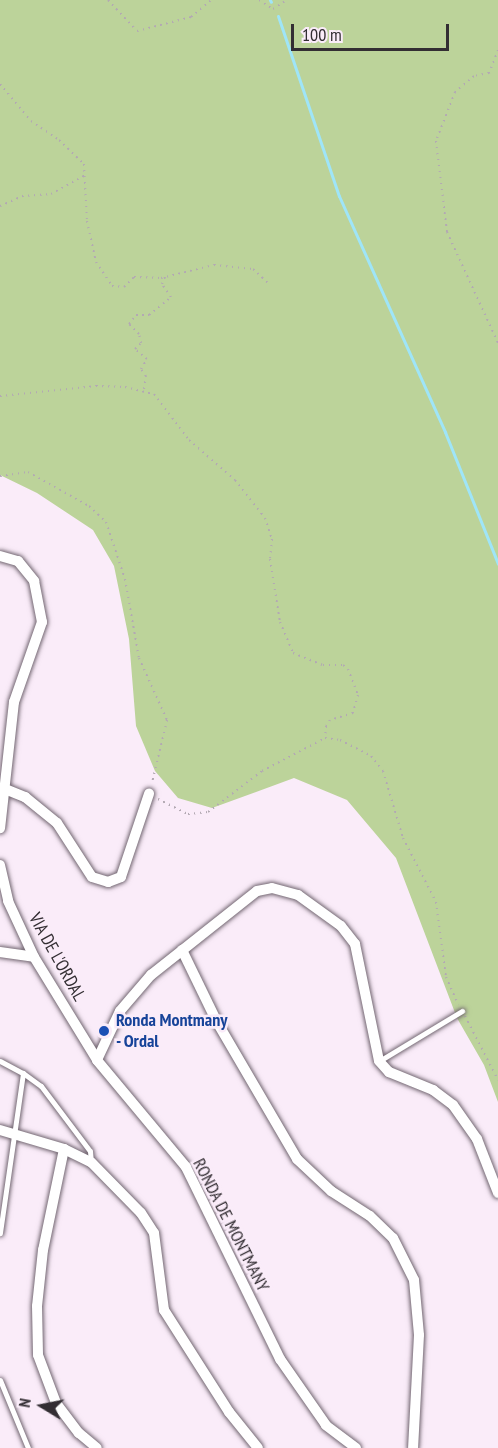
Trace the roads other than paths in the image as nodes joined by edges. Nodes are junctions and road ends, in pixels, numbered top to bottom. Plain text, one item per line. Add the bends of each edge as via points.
1 (0, 556) edge
2 (5, 789) junction
3 (149, 794) road end
4 (0, 828) edge
5 (0, 865) edge
6 (182, 950) junction
7 (0, 952) edge
8 (34, 957) junction
9 (462, 1011) road end
10 (97, 1060) junction
11 (0, 1061) edge
12 (380, 1061) junction
13 (23, 1073) junction
14 (0, 1130) edge
15 (15, 1135) junction
16 (64, 1149) junction
17 (92, 1162) junction
18 (498, 1193) edge
19 (0, 1233) edge
20 (0, 1380) edge
21 (28, 1448) edge
22 (97, 1448) edge
23 (258, 1448) edge
24 (356, 1448) edge
25 (413, 1448) edge

1 - 2 street via 18,561 34,580 42,622 14,702
2 - 3 street via 25,797 57,823 92,877 108,882 121,877
2 - 4 street
5 - 8 street, VIA DE L'ORDAL via 8,901
6 - 10 street via 131,996
6 - 12 street via 257,891 272,888 298,895 341,926 355,944
6 - 25 street via 217,1022 297,1159 331,1191 370,1216 393,1238 414,1280 419,1335
7 - 8 street
8 - 10 street, VIA DE L'ORDAL
9 - 12 lane
10 - 24 street, RONDA DE MONTMANY via 186,1167 280,1359 326,1425
11 - 13 lane
12 - 18 street via 388,1072 433,1090 453,1105 481,1147
13 - 15 lane
13 - 17 lane via 41,1086 90,1150
14 - 15 street
15 - 16 street
15 - 19 lane
16 - 17 street
16 - 22 street via 43,1250 37,1306 38,1354 56,1403 79,1433
17 - 23 street via 148,1222 157,1246 164,1310 229,1412
20 - 21 lane

